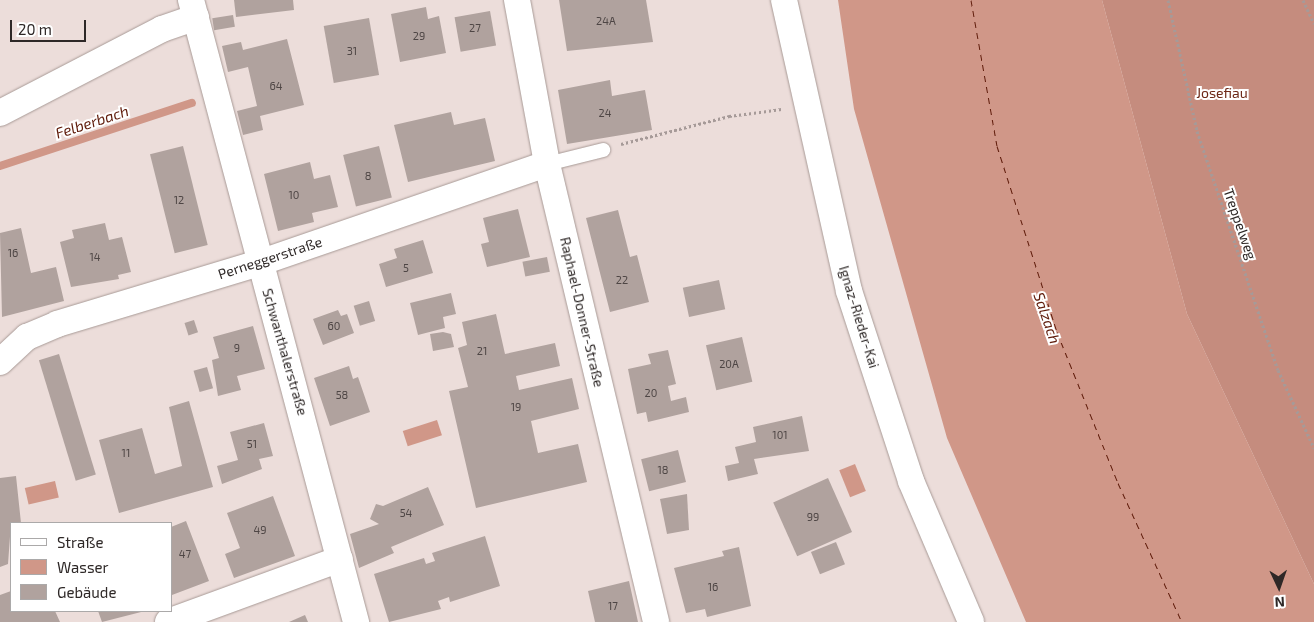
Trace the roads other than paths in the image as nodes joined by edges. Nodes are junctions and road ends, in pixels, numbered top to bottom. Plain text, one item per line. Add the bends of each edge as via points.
1 (517, 0) edge
2 (784, 0) edge
3 (194, 9) edge
4 (0, 113) edge
5 (602, 150) road end
6 (547, 164) junction
7 (259, 263) junction
8 (0, 362) edge
9 (340, 559) junction
10 (168, 622) edge
11 (356, 622) edge
12 (656, 622) edge
13 (971, 622) edge

1 - 6 street, Raphael-Donner-Straße
2 - 13 street, Ignaz-Rieder-Kai via 807,116 861,327 911,481
3 - 4 street via 162,29
3 - 7 street, Schwanthalerstraße
5 - 6 lane
6 - 7 street, Perneggerstraße
6 - 12 street, Raphael-Donner-Straße
7 - 8 street, Perneggerstraße via 38,330
7 - 9 street, Schwanthalerstraße via 302,407
9 - 10 street
9 - 11 street, Schwanthalerstraße

